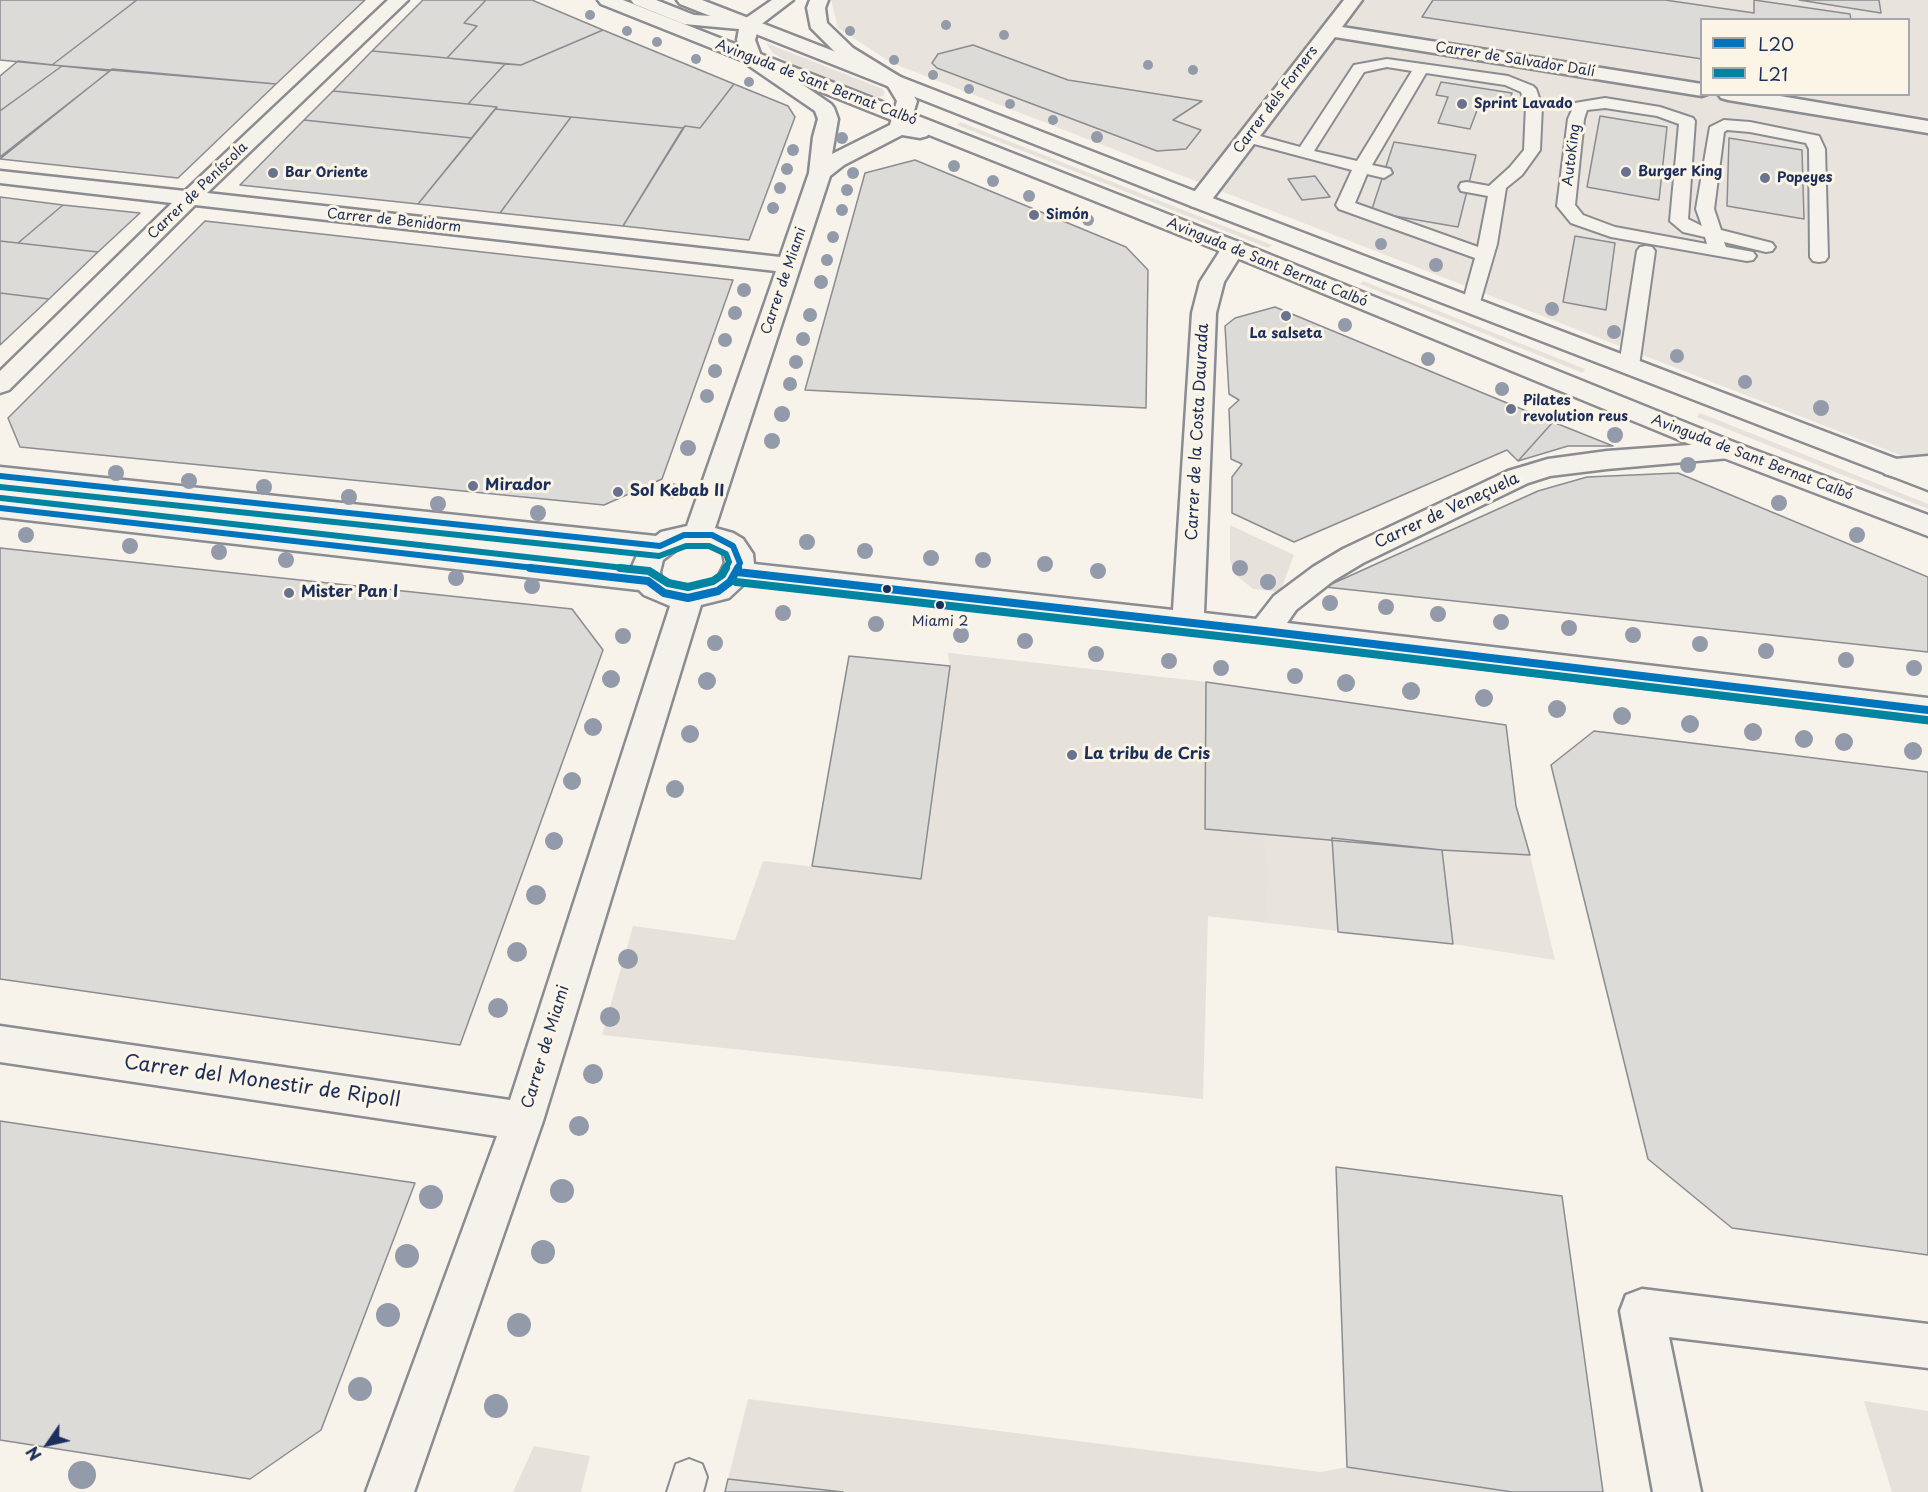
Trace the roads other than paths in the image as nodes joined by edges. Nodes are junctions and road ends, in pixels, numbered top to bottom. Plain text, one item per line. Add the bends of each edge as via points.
1 (399, 0) edge
2 (607, 0) edge
3 (640, 0) edge
4 (687, 0) edge
5 (784, 0) edge
6 (819, 0) edge
7 (1353, 0) edge
8 (750, 24) junction
9 (1328, 30) junction
10 (752, 59) junction
11 (1422, 68) junction
12 (895, 82) junction
13 (1700, 90) edge
14 (1740, 96) edge
15 (901, 122) junction
16 (1928, 127) edge
17 (1249, 138) junction
18 (1304, 153) junction
19 (1362, 167) junction
20 (820, 173) junction
21 (1384, 173) dead end
22 (0, 177) edge
23 (1467, 187) dead end
24 (1497, 193) junction
25 (190, 198) junction
26 (1199, 201) junction
27 (1711, 234) junction
28 (1766, 247) dead end
29 (1233, 248) junction
30 (1646, 251) dead end
31 (1719, 251) junction
32 (1485, 256) junction
33 (1747, 256) dead end
34 (1819, 258) dead end
35 (789, 265) junction
36 (1471, 305) junction
37 (1629, 366) junction
38 (0, 386) edge
39 (1731, 452) junction
40 (1928, 465) edge
41 (1895, 468) junction
42 (0, 476) edge
43 (1928, 481) edge
44 (0, 508) edge
45 (1928, 526) edge
46 (699, 534) junction
47 (660, 546) junction
48 (737, 572) junction
49 (648, 581) junction
50 (688, 598) junction
51 (1188, 622) junction
52 (1264, 631) junction
53 (1928, 710) edge
54 (0, 1044) edge
55 (523, 1121) junction
56 (1928, 1346) edge
57 (390, 1492) edge
58 (1677, 1492) edge

1 - 25 street, Carrer de Peníscola
2 - 10 street, Avinguda de Sant Bernat Calbó
3 - 8 street via 691,20
4 - 8 street, Avinguda de Sant Bernat Calbó
5 - 8 street
6 - 12 street via 818,24 846,52
7 - 9 street, Carrer dels Forners
8 - 10 street via 746,40
8 - 12 street, Avinguda de Sant Bernat Calbó
9 - 13 street, Carrer de Salvador Dalí
9 - 17 street, Carrer dels Forners
10 - 15 street, Avinguda de Sant Bernat Calbó
10 - 20 street, Carrer de Miami via 824,108 828,119 822,137
11 - 18 lane via 1387,63 1359,69
11 - 19 lane
11 - 24 lane via 1508,81 1528,89 1534,106 1532,150 1498,186
12 - 15 street via 907,101
12 - 26 street, Avinguda de Sant Bernat Calbó
14 - 16 street
15 - 20 street
15 - 29 street, Avinguda de Sant Bernat Calbó via 948,135
17 - 18 lane
17 - 26 street, Carrer dels Forners
18 - 19 lane
19 - 21 lane
19 - 32 lane via 1345,206
20 - 35 street, Carrer de Miami
22 - 25 street, Carrer de Benidorm
23 - 24 lane
24 - 32 lane
25 - 35 street, Carrer de Benidorm
25 - 38 street, Carrer de Peníscola
26 - 36 street, Avinguda de Sant Bernat Calbó
27 - 28 lane, AutoKing
27 - 31 lane
27 - 31 lane, AutoKing via 1679,221 1687,121 1605,103 1581,106 1576,119 1566,206 1577,219 1611,232
27 - 34 lane via 1705,209 1716,130 1724,125 1750,127 1813,140 1817,149
29 - 39 street, Avinguda de Sant Bernat Calbó
29 - 51 street, Carrer de la Costa Daurada via 1212,282 1204,313
30 - 37 lane
31 - 33 lane, AutoKing
32 - 36 lane
35 - 46 street, Carrer de Miami
36 - 37 street, Avinguda de Sant Bernat Calbó
37 - 41 street, Avinguda de Sant Bernat Calbó
39 - 45 street, Avinguda de Sant Bernat Calbó
39 - 52 street, Carrer de Veneçuela via 1607,460 1548,468 1518,477 1333,568 1285,603
40 - 41 street
41 - 43 street, Avinguda de Sant Bernat Calbó
42 - 47 street
44 - 49 street
46 - 47 street via 671,539
46 - 48 street via 717,537 733,546 740,563
47 - 49 street via 646,563
48 - 50 street via 718,591
48 - 51 street
49 - 50 street via 664,593
50 - 55 street, Carrer de Miami
51 - 52 street
52 - 53 street
54 - 55 street, Carrer del Monestir de Ripoll
55 - 57 street, Carrer de Miami
56 - 58 street via 1642,1311

